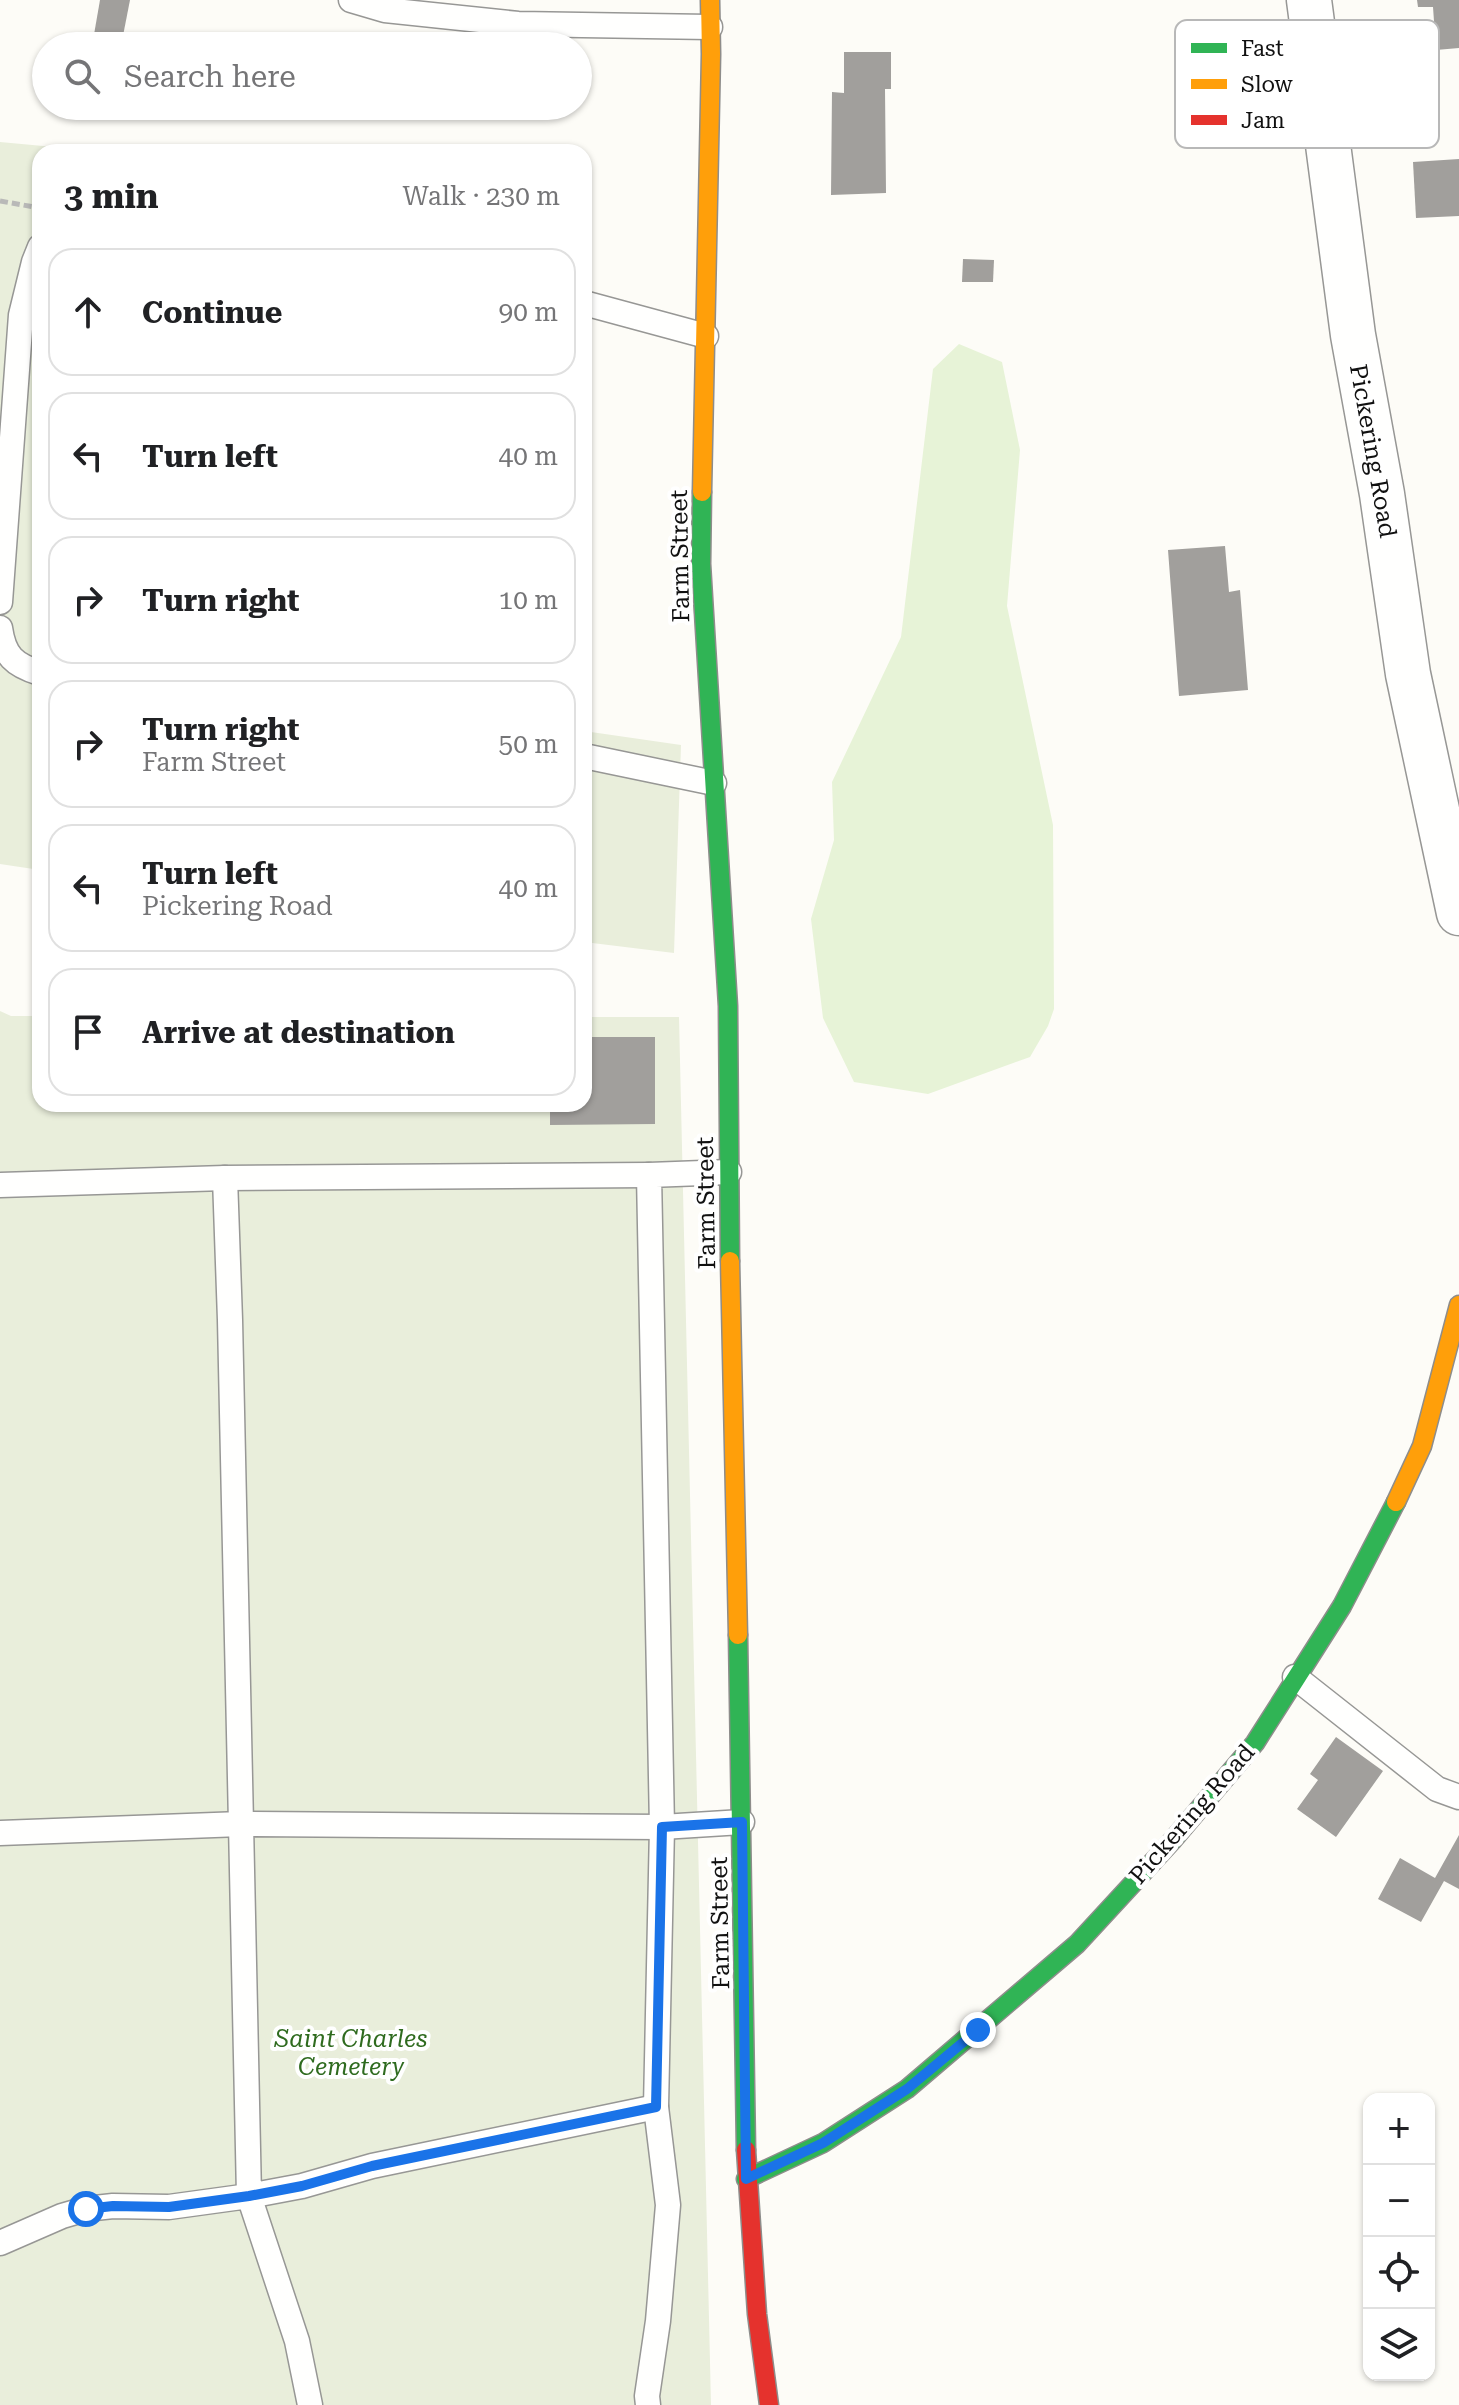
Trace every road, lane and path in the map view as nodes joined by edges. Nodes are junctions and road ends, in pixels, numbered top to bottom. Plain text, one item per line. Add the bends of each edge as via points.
1 (351, 0) edge
2 (710, 0) edge
3 (1309, 0) edge
4 (1312, 20) edge
5 (710, 27) junction
6 (1328, 148) edge
7 (0, 201) edge
8 (32, 207) edge
9 (32, 270) edge
10 (592, 305) edge
11 (706, 336) junction
12 (0, 602) edge
13 (0, 628) edge
14 (32, 671) edge
15 (592, 758) edge
16 (714, 783) junction
17 (1458, 904) edge
18 (729, 1172) junction
19 (649, 1175) junction
20 (225, 1178) junction
21 (0, 1185) edge
22 (1459, 1305) edge
23 (1295, 1677) junction
24 (1459, 1797) edge
25 (742, 1822) junction
26 (241, 1824) junction
27 (662, 1827) junction
28 (0, 1833) edge
29 (656, 2107) junction
30 (746, 2179) junction
31 (249, 2196) junction
32 (0, 2243) edge
33 (310, 2405) edge
34 (648, 2405) edge
35 (769, 2405) edge

1 - 5 lane via 385,10 518,24
2 - 5 street, Farm Street
3 - 4 street, Pickering Road
5 - 11 street, Farm Street
6 - 17 street, Pickering Road via 1408,674
7 - 8 path
9 - 12 lane via 21,315
10 - 11 lane
11 - 16 street, Farm Street via 701,564
13 - 14 lane via 11,659
15 - 16 lane
16 - 18 street, Farm Street via 728,1006
18 - 19 lane
18 - 25 street, Farm Street
19 - 20 lane
19 - 27 lane
20 - 21 lane
20 - 26 lane
22 - 23 street, Pickering Road via 1422,1446 1342,1606
23 - 24 lane via 1437,1789
23 - 30 street, Pickering Road via 1255,1743 1077,1944 907,2089 823,2143
25 - 27 lane
25 - 30 street, Farm Street
26 - 27 lane
26 - 28 lane
26 - 31 lane
27 - 29 lane
29 - 31 lane
29 - 34 lane via 668,2205
30 - 35 street, Farm Street
31 - 32 lane via 169,2207 86,2209
31 - 33 lane via 297,2341

